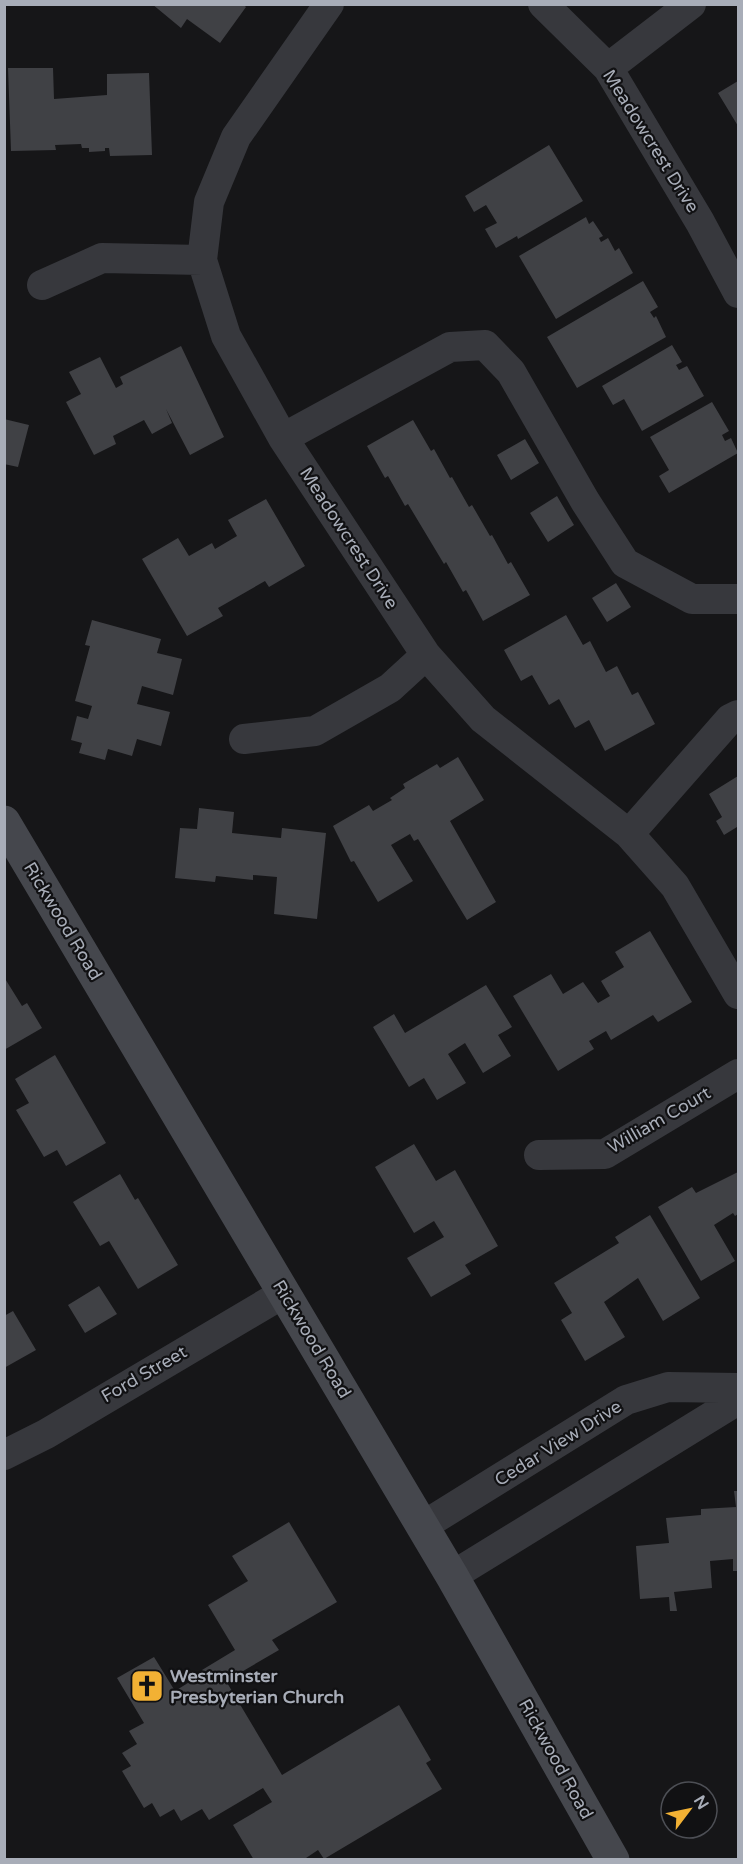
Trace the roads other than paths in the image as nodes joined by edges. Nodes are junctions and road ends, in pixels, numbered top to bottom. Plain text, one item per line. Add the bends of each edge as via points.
1 (328, 4) edge
2 (543, 4) edge
3 (691, 4) edge
4 (608, 68) junction
5 (202, 260) junction
6 (42, 285) dead end
7 (738, 293) edge
8 (283, 438) junction
9 (738, 599) edge
10 (426, 654) junction
11 (738, 715) edge
12 (244, 739) dead end
13 (6, 826) edge
14 (629, 834) junction
15 (738, 994) edge
16 (738, 1074) edge
17 (539, 1155) dead end
18 (284, 1293) junction
19 (738, 1388) edge
20 (738, 1400) edge
21 (4, 1455) edge
22 (423, 1526) junction
23 (452, 1576) junction
24 (613, 1860) edge

1 - 5 street, Meadowcrest Drive via 236,137 209,202
2 - 4 street, Meadowcrest Drive
3 - 4 street
4 - 7 street, Meadowcrest Drive
5 - 6 street via 102,258
5 - 8 street, Meadowcrest Drive via 226,336
8 - 9 street via 450,347 485,345 511,372 625,562 692,599
8 - 10 street, Meadowcrest Drive
10 - 12 street via 390,688 315,731
10 - 14 street, Meadowcrest Drive via 483,719
11 - 14 street via 730,719
13 - 18 main road, Rickwood Road
14 - 15 street, Meadowcrest Drive via 675,886
16 - 17 street, William Court via 604,1154
18 - 21 street, Ford Street
18 - 22 main road, Rickwood Road
19 - 22 street, Cedar View Drive via 668,1387 626,1400
20 - 23 street
22 - 23 main road, Rickwood Road
23 - 24 main road, Rickwood Road

